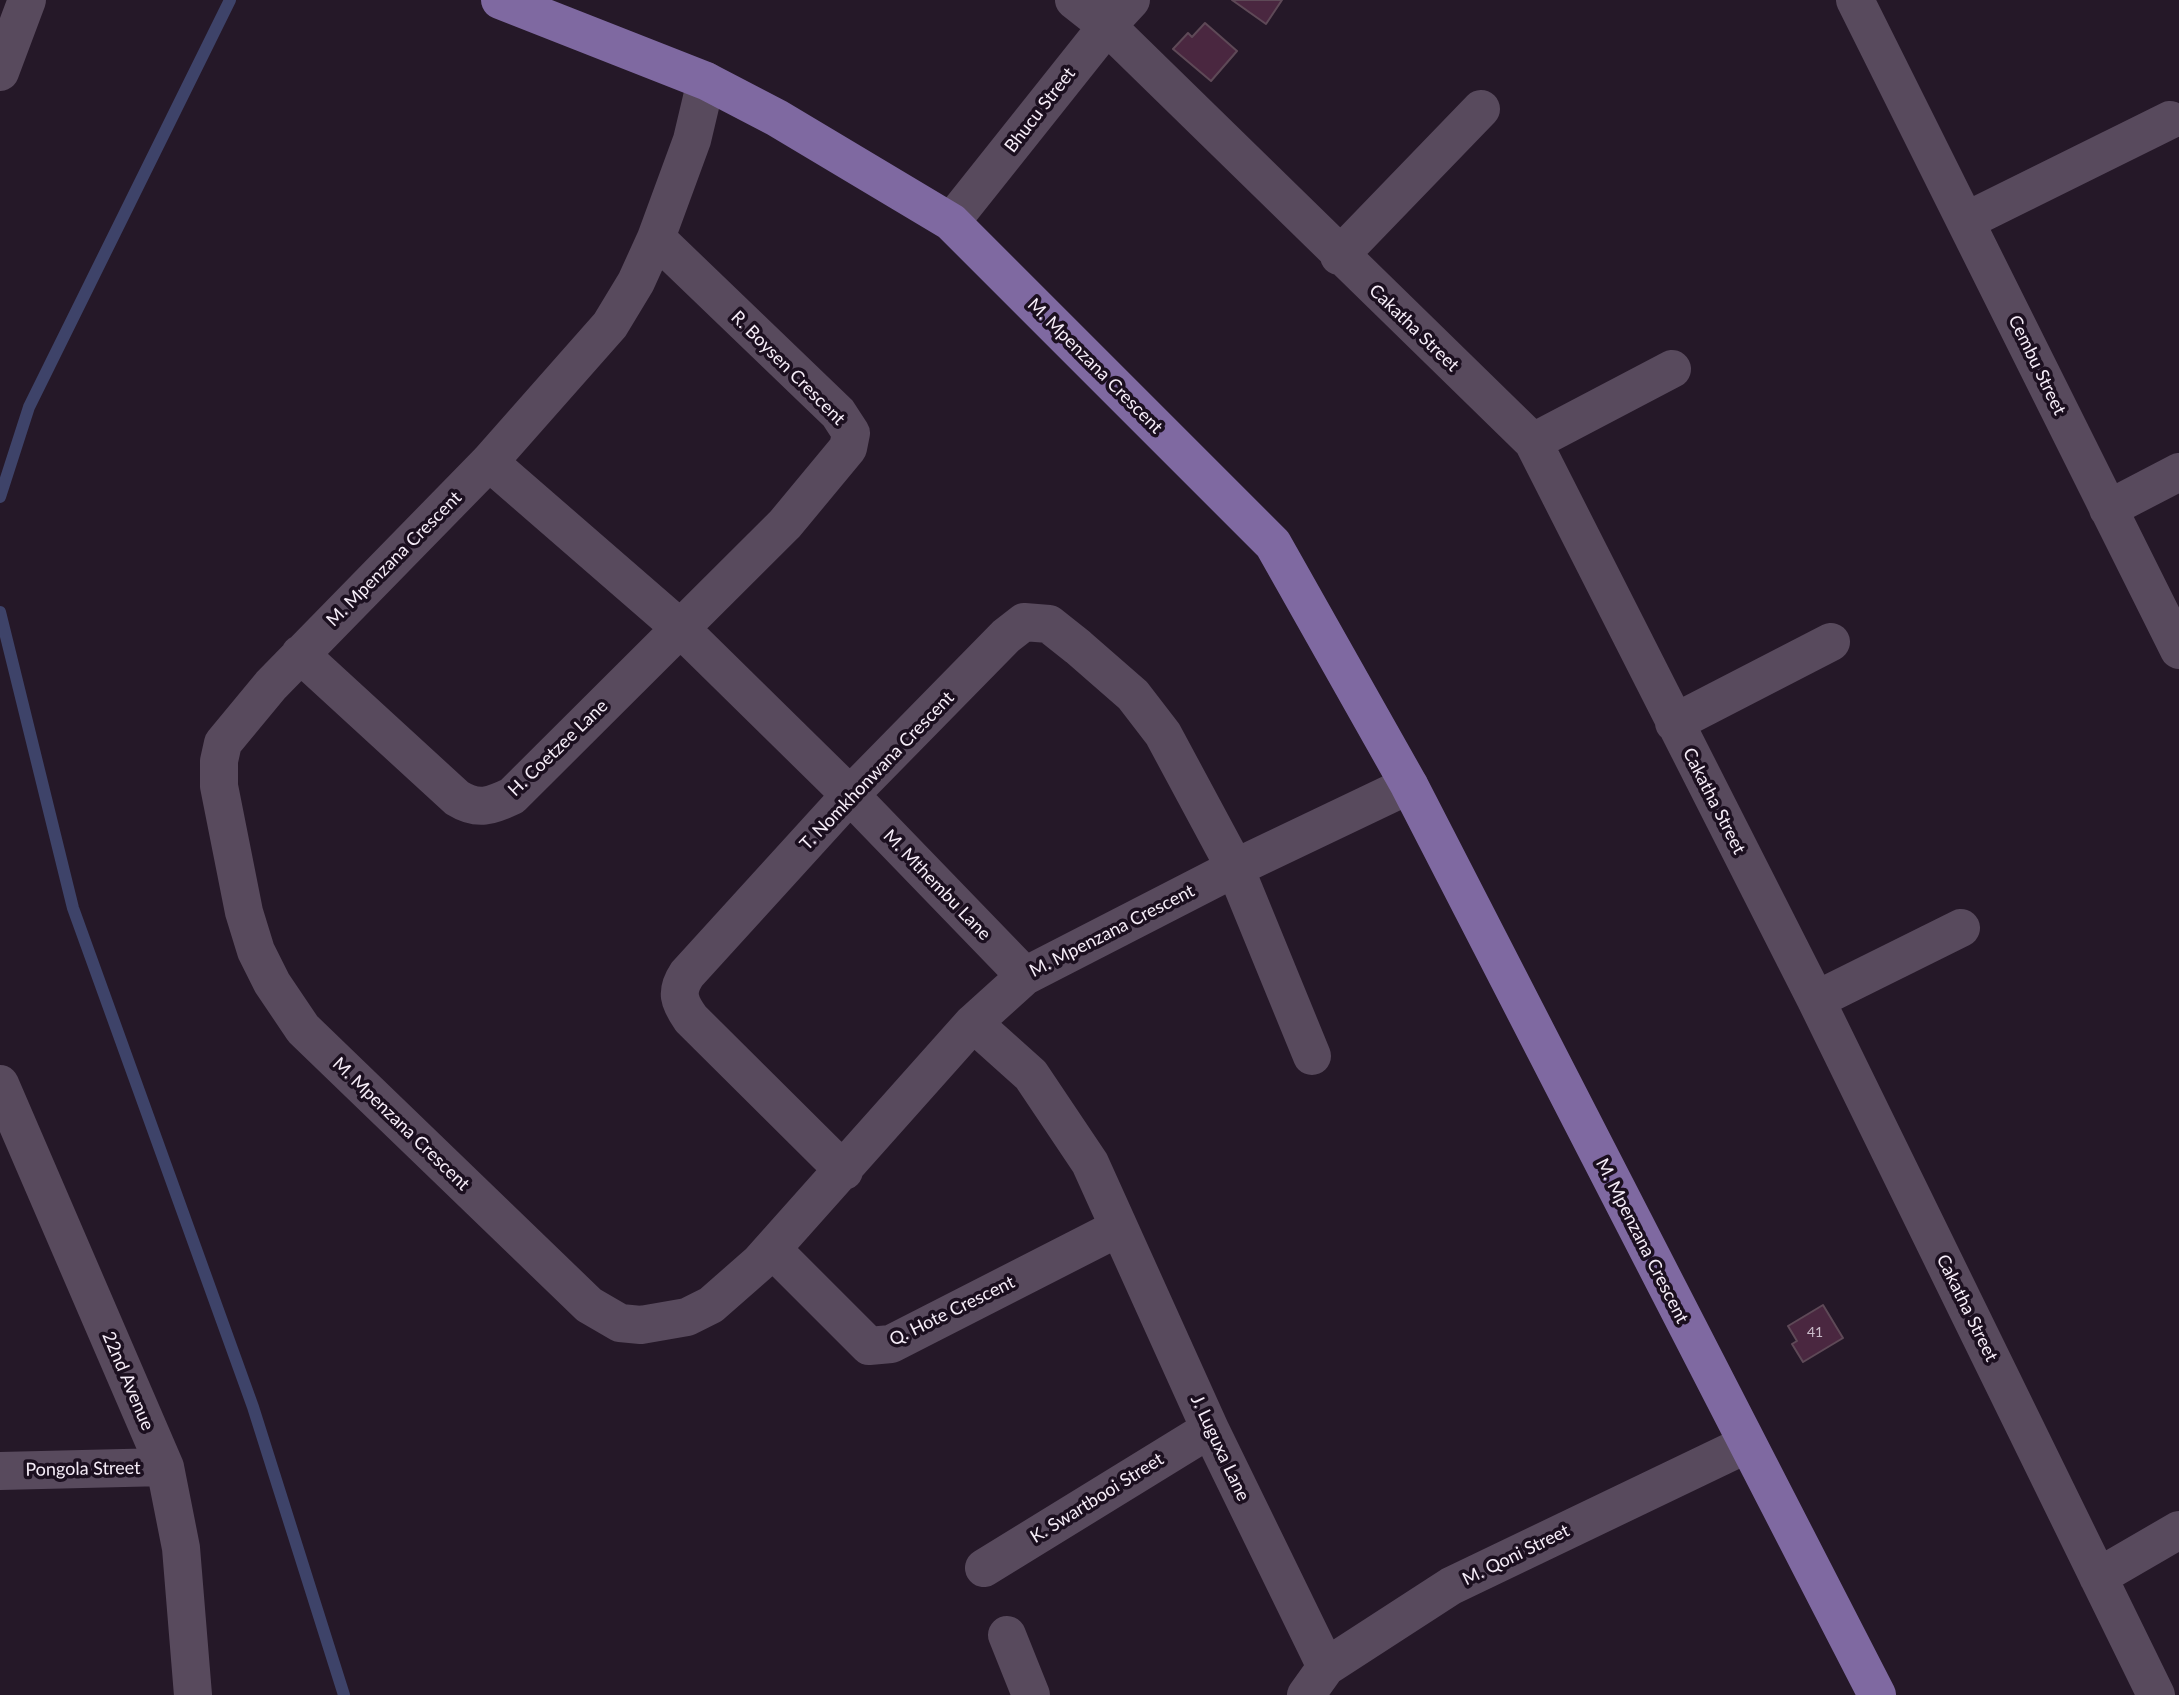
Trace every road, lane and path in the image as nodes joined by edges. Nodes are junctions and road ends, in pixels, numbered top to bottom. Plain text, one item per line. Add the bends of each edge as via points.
1 (27, 0) edge
2 (500, 0) edge
3 (1074, 0) edge
4 (1855, 0) edge
5 (1119, 13) edge
6 (0, 72) edge
7 (706, 81) junction
8 (1481, 109) dead end
9 (2170, 120) dead end
10 (1966, 221) junction
11 (951, 222) junction
12 (656, 238) junction
13 (1339, 256) junction
14 (1672, 369) dead end
15 (1533, 442) junction
16 (489, 462) junction
17 (2179, 472) edge
18 (2108, 509) junction
19 (679, 627) junction
20 (1831, 642) dead end
21 (2179, 650) edge
22 (300, 654) junction
23 (1674, 723) junction
24 (1409, 785) junction
25 (850, 795) junction
26 (1235, 868) junction
27 (1961, 928) dead end
28 (1025, 976) junction
29 (1816, 1000) junction
30 (973, 1023) junction
31 (1312, 1056) dead end
32 (5, 1107) edge
33 (844, 1171) junction
34 (1118, 1228) junction
35 (772, 1249) junction
36 (1210, 1429) junction
37 (1746, 1444) junction
38 (165, 1467) junction
39 (0, 1471) edge
40 (2179, 1530) edge
41 (984, 1568) dead end
42 (2098, 1577) junction
43 (1007, 1635) dead end
44 (1316, 1681) edge
45 (193, 1695) edge
46 (1031, 1695) edge
47 (1877, 1695) edge
48 (2156, 1695) edge

1 - 6 street
2 - 7 main road, M. Mpenzana Crescent
3 - 5 street, Cakatha Street
4 - 10 street, Cembu Street
5 - 11 street, Bhucu Street
5 - 13 street, Cakatha Street
7 - 11 main road, M. Mpenzana Crescent
7 - 12 street, M. Mpenzana Crescent via 692,140
8 - 13 street
9 - 10 street
10 - 18 street, Cembu Street
11 - 24 main road, M. Mpenzana Crescent via 1273,544
12 - 16 street, M. Mpenzana Crescent via 610,326
12 - 19 street, R. Boysen Crescent via 838,412 851,433 851,441 785,524
13 - 15 street, Cakatha Street
14 - 15 street
15 - 23 street, Cakatha Street
16 - 19 street
16 - 22 street, M. Mpenzana Crescent
17 - 18 street
18 - 21 street, Cembu Street
19 - 22 street, H. Coetzee Lane via 512,796 490,807 470,806 457,798
19 - 25 street
20 - 23 street
22 - 35 street, M. Mpenzana Crescent via 223,743 219,786 256,951 303,1029 601,1314 641,1325 687,1317 711,1304
23 - 29 street, Cakatha Street
24 - 26 street, M. Mpenzana Crescent
24 - 37 main road, M. Mpenzana Crescent
25 - 26 street, T. Nomkhonwana Crescent via 1015,628 1035,621 1049,624 1133,695 1163,734
25 - 28 street, M. Mthembu Lane
25 - 33 street, T. Nomkhonwana Crescent via 687,974 678,996 691,1019
26 - 28 street, M. Mpenzana Crescent
26 - 31 street
27 - 29 street
28 - 30 street, M. Mpenzana Crescent
29 - 42 street, Cakatha Street
30 - 33 street, M. Mpenzana Crescent
30 - 34 street, J. Luguxa Lane via 1031,1075 1054,1106 1090,1163
32 - 38 street, 22nd Avenue
33 - 35 street, M. Mpenzana Crescent
34 - 35 street, Q. Hote Crescent via 891,1344 869,1346
34 - 36 street, J. Luguxa Lane
36 - 41 street, K. Swartbooi Street
36 - 44 street, J. Luguxa Lane
37 - 44 street, M. Qoni Street via 1451,1586
37 - 47 main road, M. Mpenzana Crescent
38 - 39 street, Pongola Street
38 - 45 street, 22nd Avenue via 181,1548
40 - 42 street
42 - 48 street, Cakatha Street
43 - 46 street

